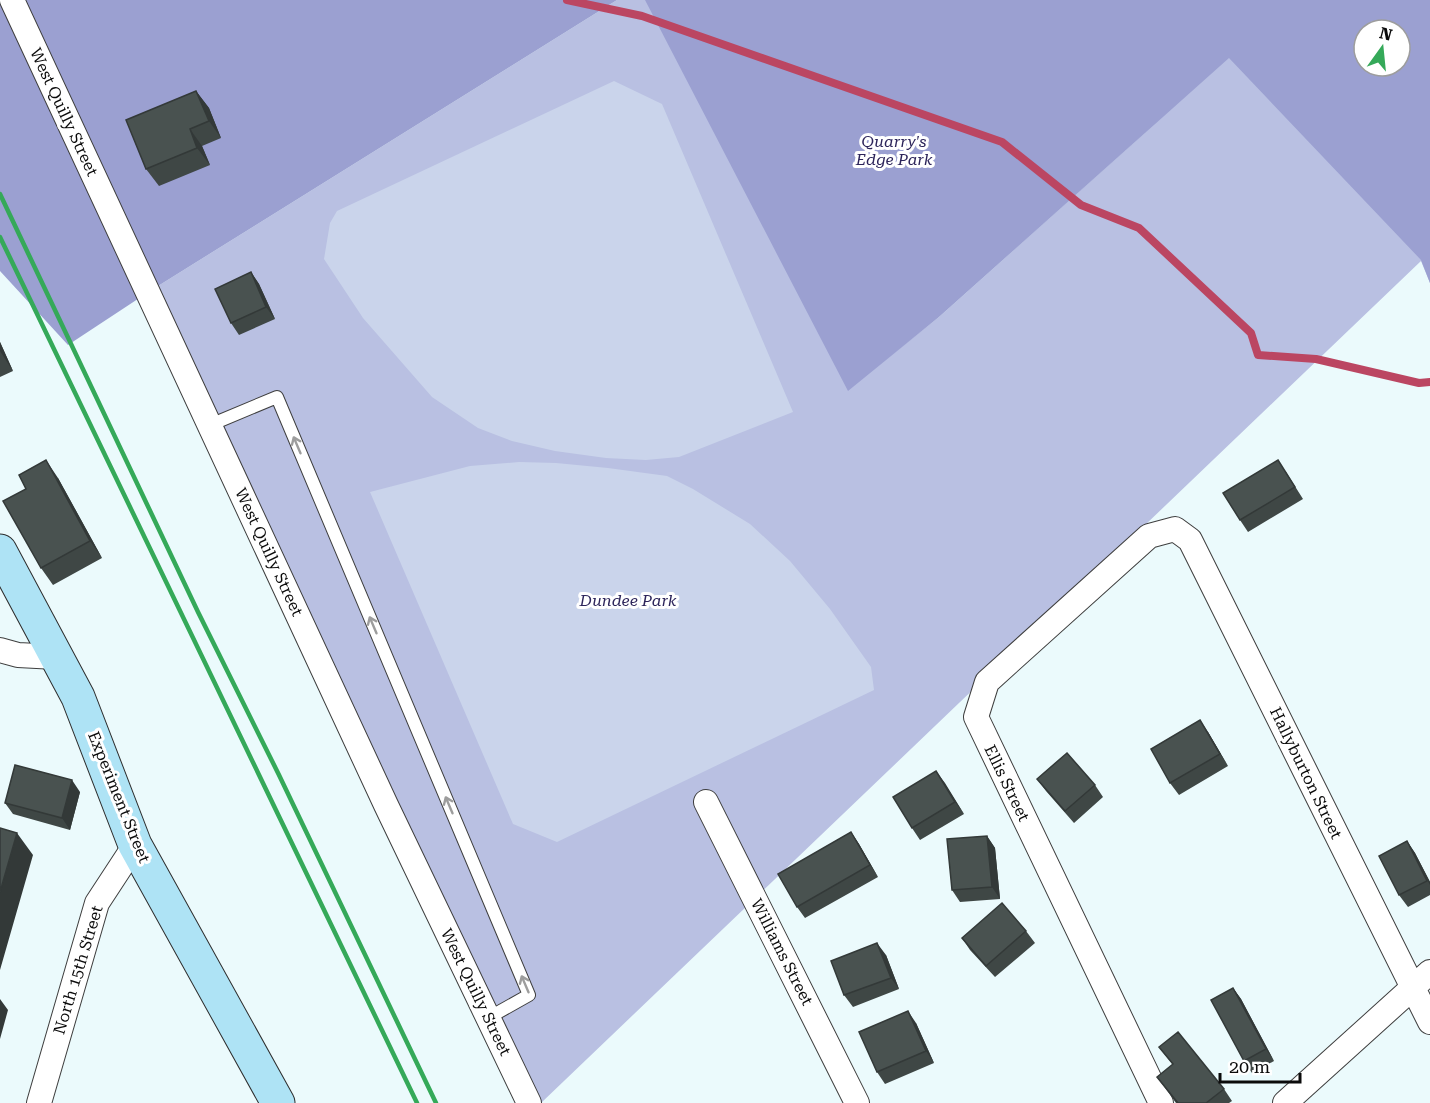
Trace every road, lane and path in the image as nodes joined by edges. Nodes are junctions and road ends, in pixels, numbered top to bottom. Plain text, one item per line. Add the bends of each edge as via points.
1 (12, 0) edge
2 (210, 425) junction
3 (1175, 529) joint
4 (0, 551) edge
5 (0, 650) edge
6 (56, 657) junction
7 (706, 802) dead end
8 (135, 845) junction
9 (1421, 980) edge
10 (488, 1018) junction
11 (1430, 1022) edge
12 (39, 1103) edge
13 (278, 1103) edge
14 (529, 1103) edge
15 (857, 1103) edge
16 (1161, 1103) edge
17 (1285, 1103) edge

1 - 2 street, West Quilly Street
2 - 10 street, West Quilly Street
10 -> 2 lane via 529,995 277,397
3 - 9 street, Hallyburton Street via 1190,540
3 - 16 street, Ellis Street via 1149,536 987,682 976,717
4 - 6 main road, Experiment Street
5 - 6 street
6 - 8 main road, Experiment Street via 78,697
7 - 15 street, Williams Street
8 - 12 street, North 15th Street via 97,903
8 - 13 main road, Experiment Street
9 - 11 street, Hallyburton Street
9 - 17 street
10 - 14 street, West Quilly Street

